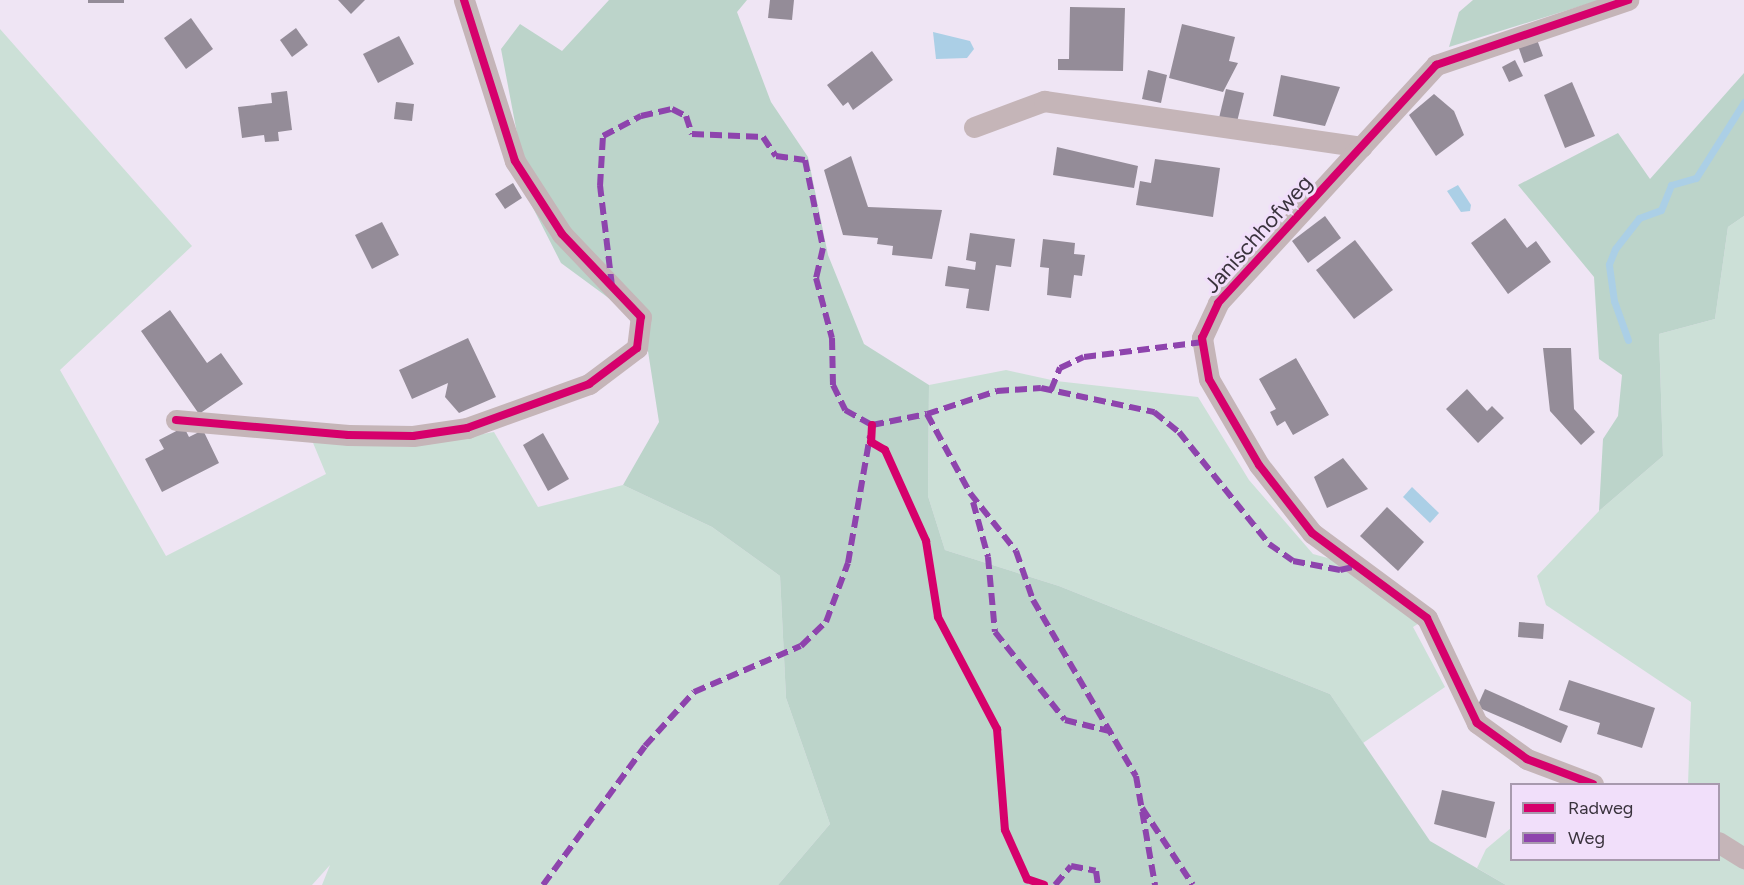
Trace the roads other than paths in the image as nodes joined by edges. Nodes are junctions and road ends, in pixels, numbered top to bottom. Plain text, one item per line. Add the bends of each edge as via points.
1 (464, 0) edge
2 (1628, 0) edge
3 (974, 127) dead end
4 (1362, 147) junction
5 (176, 420) dead end
6 (1590, 783) edge
7 (1720, 843) edge
8 (1744, 858) edge

1 - 5 street via 515,161 562,234 641,317 636,348 589,384 467,429 413,436 348,435
2 - 4 street, Janischhofweg via 1436,65
3 - 4 street, Janischhofweg via 1044,101
4 - 6 street, Janischhofweg via 1218,303 1202,338 1209,379 1259,465 1312,533 1427,618 1477,723 1527,759
7 - 8 street

